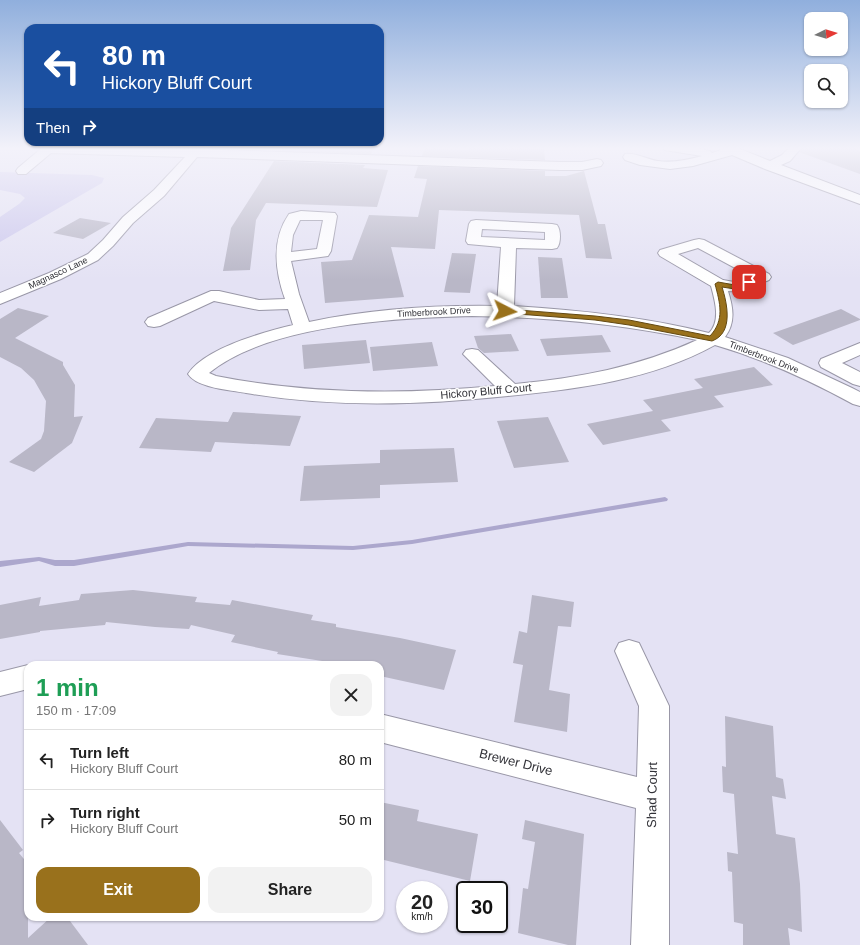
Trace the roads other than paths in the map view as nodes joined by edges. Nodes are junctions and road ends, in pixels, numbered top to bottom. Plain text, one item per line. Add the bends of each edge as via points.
1 (161, 191) edge
2 (839, 191) edge
3 (858, 198) edge
4 (509, 243) junction
5 (283, 257) junction
6 (718, 284) junction
7 (0, 299) edge
8 (294, 304) junction
9 (505, 311) junction
10 (154, 322) dead end
11 (303, 328) junction
12 (712, 339) junction
13 (860, 348) edge
14 (472, 354) dead end
15 (197, 374) joint
16 (853, 376) edge
17 (830, 384) junction
18 (510, 390) junction
19 (860, 400) edge
20 (629, 651) dead end
21 (24, 678) edge
22 (0, 684) edge
23 (384, 729) edge
24 (652, 796) junction
25 (650, 945) edge

1 - 7 street, Magnasco Lane via 93,256 55,276
2 - 3 street
4 - 4 street via 473,241 476,224 552,228 552,245
4 - 9 street
5 - 5 street via 286,235 294,217 330,216 325,251 319,255
5 - 8 street
6 - 6 street via 685,265 665,253 699,243 763,277 735,287
6 - 12 street via 724,304 723,318 720,330
8 - 10 street via 259,305 211,296
8 - 11 street
9 - 11 street, Timberbrook Drive via 474,310 388,315
9 - 12 street, Timberbrook Drive via 602,319
11 - 15 street, Timberbrook Drive via 227,354 207,364
12 - 17 street, Timberbrook Drive via 755,352
12 - 18 street, Hickory Bluff Court via 649,366 583,380
13 - 16 street via 828,363
14 - 18 street
15 - 18 street, Hickory Bluff Court via 203,379 249,388 345,397 404,397
16 - 17 street
17 - 19 street, Timberbrook Drive
20 - 24 street, Shad Court via 654,706
21 - 22 street
23 - 24 street, Brewer Drive
24 - 25 street, Shad Court

